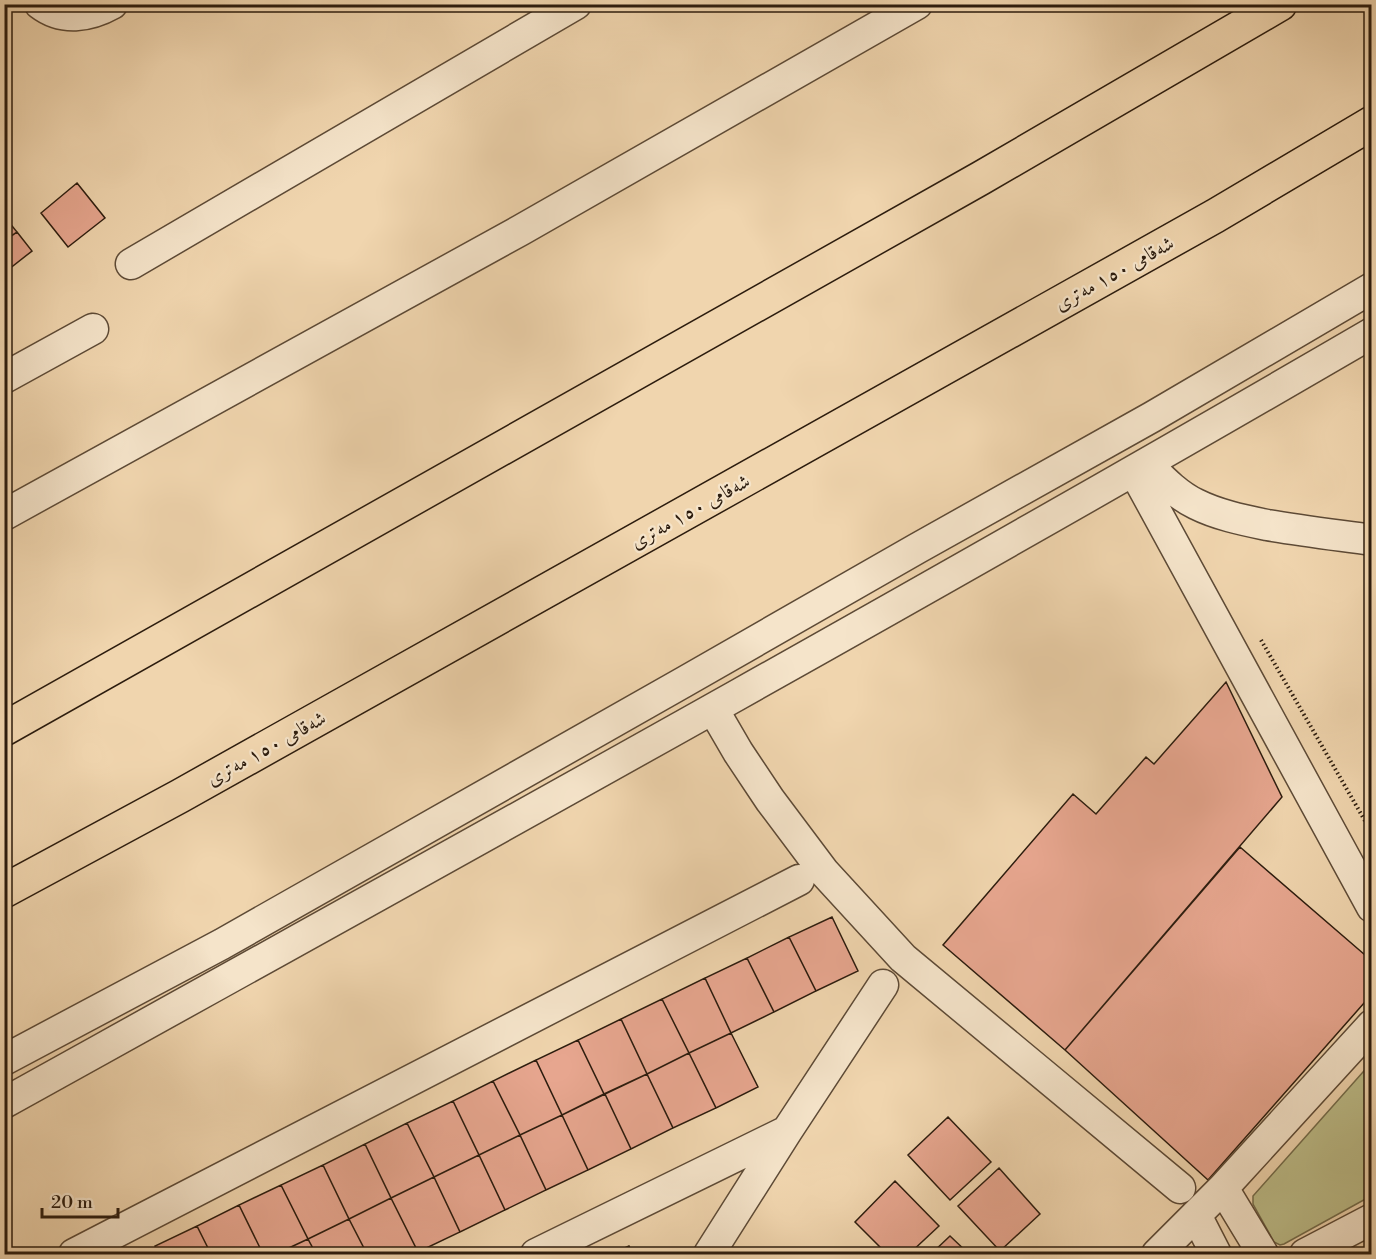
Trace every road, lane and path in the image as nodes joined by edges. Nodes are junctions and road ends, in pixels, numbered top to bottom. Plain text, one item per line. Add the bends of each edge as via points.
1 (40, 4) edge
2 (112, 4) edge
3 (576, 4) edge
4 (917, 4) edge
5 (1280, 4) edge
6 (1371, 123) edge
7 (132, 264) dead end
8 (1371, 288) edge
9 (93, 329) dead end
10 (1371, 333) edge
11 (4, 378) edge
12 (1140, 467) junction
13 (4, 515) edge
14 (1371, 540) edge
15 (1258, 636) dead end
16 (713, 709) junction
17 (4, 729) edge
18 (1371, 833) edge
19 (799, 880) dead end
20 (4, 891) edge
21 (1371, 907) edge
22 (883, 985) dead end
23 (1371, 1025) edge
24 (4, 1060) edge
25 (4, 1103) edge
26 (787, 1131) junction
27 (1180, 1188) dead end
28 (1223, 1188) junction
29 (1196, 1215) junction
30 (1371, 1219) edge
31 (74, 1254) edge
32 (536, 1254) edge
33 (710, 1254) edge
34 (1157, 1254) edge
35 (1216, 1254) edge
36 (1263, 1254) edge
37 (1305, 1254) edge

1 - 2 street via 62,15 80,16
3 - 7 street
4 - 13 street via 521,230
5 - 17 highway via 950,196
6 - 20 highway, شەقامی ١٥٠ مەتری via 1184,234
8 - 24 street via 1152,417 222,944
9 - 11 street
10 - 12 street
12 - 14 street via 1196,504 1222,514 1296,530
12 - 16 street
12 - 21 street
15 - 18 path
16 - 25 street
16 - 27 street via 770,800 824,872 903,958
19 - 31 street
22 - 26 street
23 - 28 street
26 - 32 street
26 - 33 street
28 - 29 street
28 - 36 street
29 - 34 street
29 - 35 street
30 - 37 street

